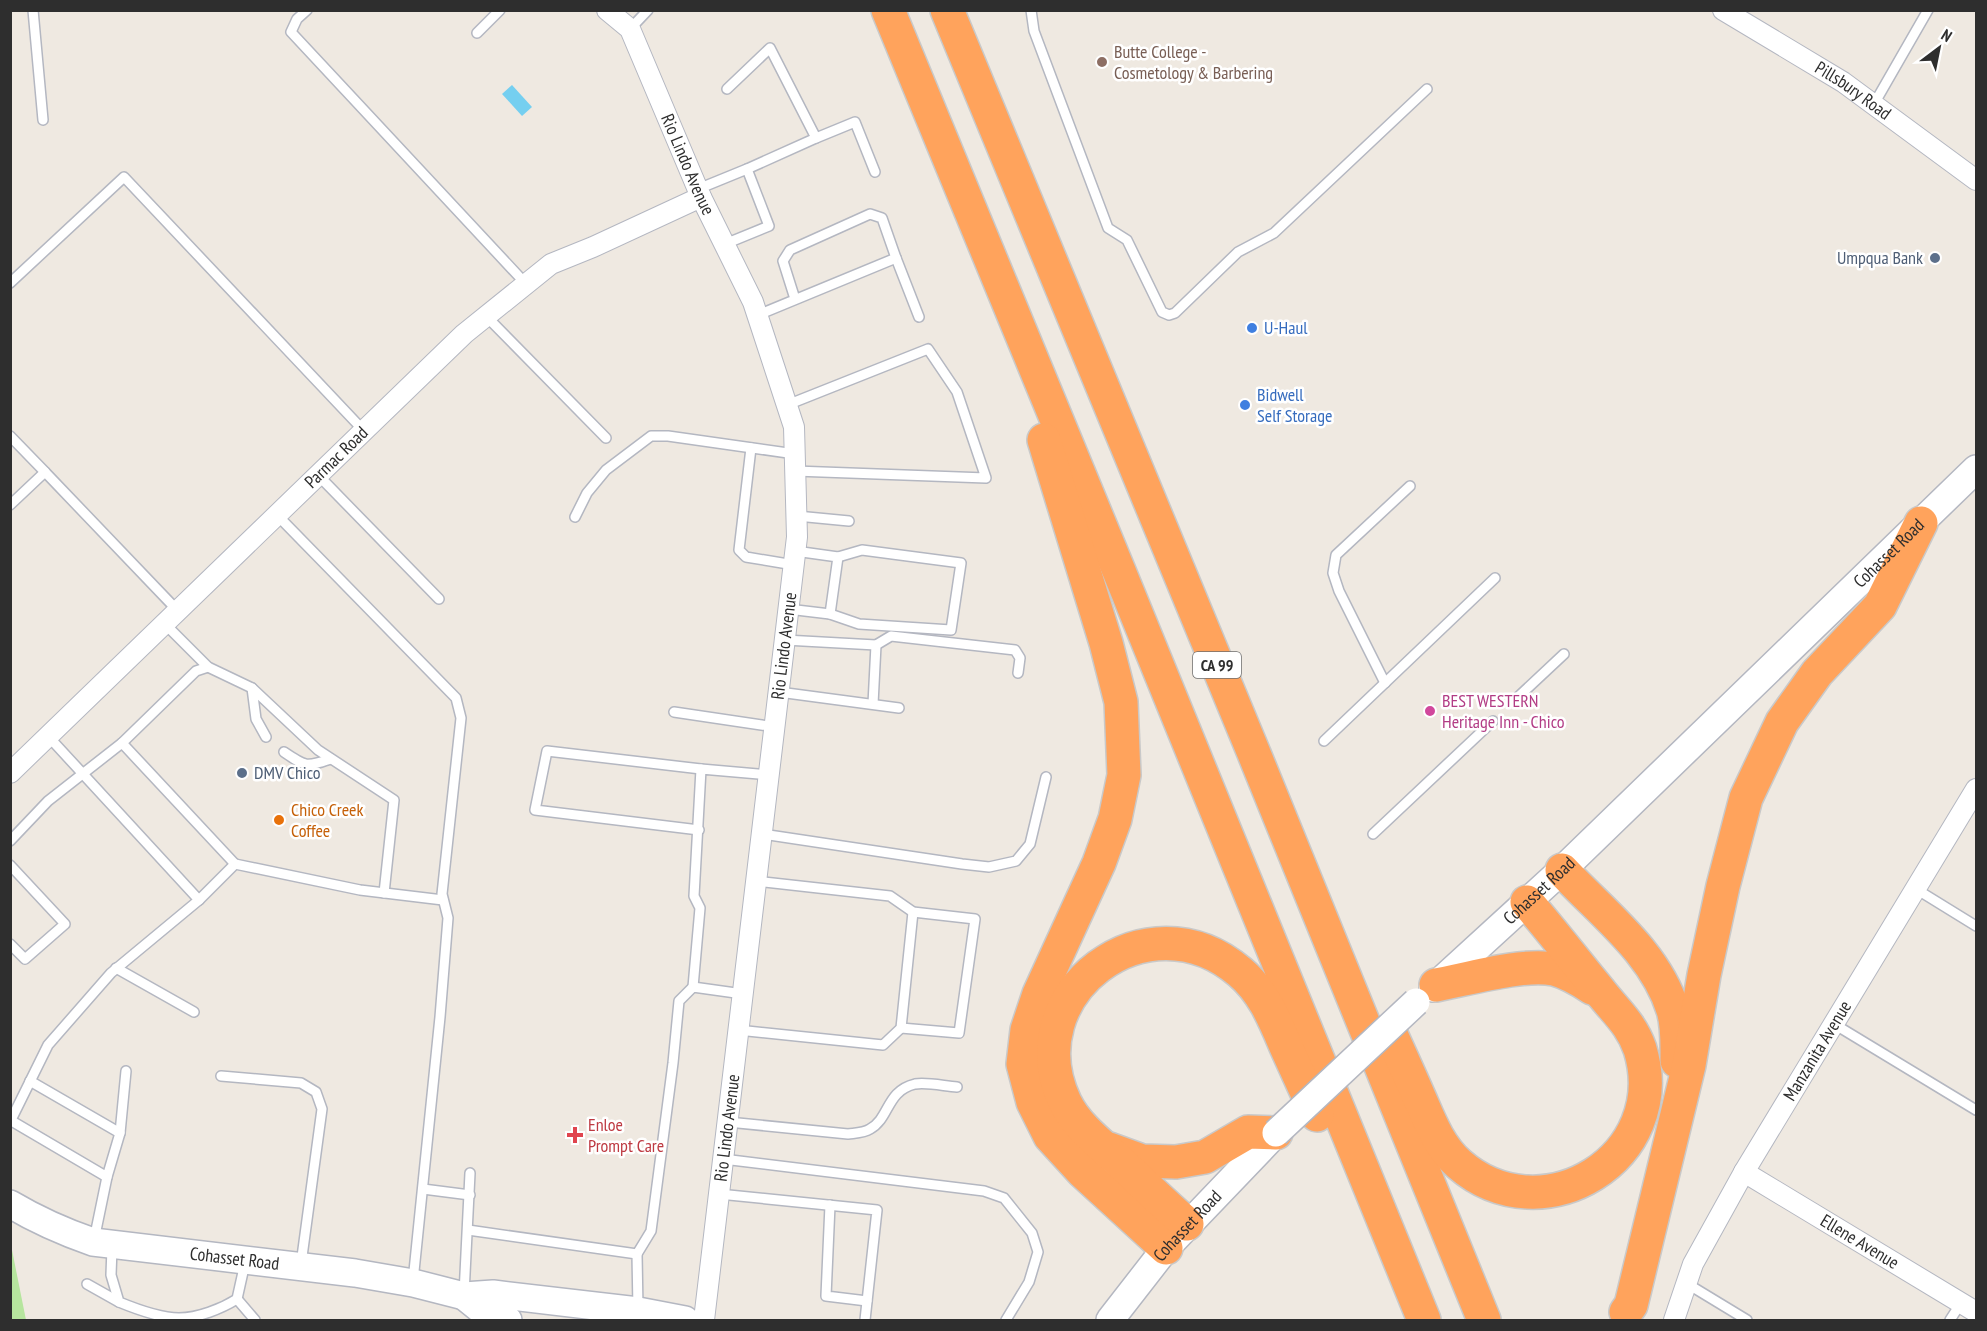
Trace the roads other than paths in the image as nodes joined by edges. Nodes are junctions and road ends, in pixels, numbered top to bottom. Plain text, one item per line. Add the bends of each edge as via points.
1 (33, 10) edge
2 (308, 10) edge
3 (500, 10) edge
4 (607, 10) edge
5 (648, 10) edge
6 (888, 10) edge
7 (947, 10) edge
8 (1031, 10) edge
9 (1723, 10) edge
10 (1928, 10) edge
11 (630, 29) junction
12 (477, 33) dead end
13 (727, 89) dead end
14 (1427, 89) dead end
15 (1874, 104) junction
16 (44, 120) dead end
17 (816, 138) junction
18 (747, 169) junction
19 (875, 172) dead end
20 (1977, 180) edge
21 (700, 193) junction
22 (725, 244) junction
23 (896, 258) junction
24 (10, 283) edge
25 (526, 284) junction
26 (795, 299) junction
27 (758, 315) junction
28 (486, 316) junction
29 (919, 317) dead end
30 (1035, 368) junction
31 (787, 405) junction
32 (364, 431) junction
33 (11, 437) edge
34 (606, 438) dead end
35 (751, 448) junction
36 (795, 462) junction
37 (1977, 469) edge
38 (45, 472) junction
39 (318, 475) junction
40 (1410, 486) dead end
41 (10, 505) edge
42 (277, 515) junction
43 (797, 516) junction
44 (575, 518) dead end
45 (849, 522) dead end
46 (1922, 523) junction
47 (838, 557) junction
48 (794, 558) junction
49 (1495, 578) dead end
50 (439, 599) dead end
51 (788, 609) junction
52 (830, 614) junction
53 (171, 618) junction
54 (910, 627) junction
55 (909, 638) junction
56 (785, 640) junction
57 (876, 645) junction
58 (1564, 654) dead end
59 (208, 667) junction
60 (1018, 673) dead end
61 (1385, 683) junction
62 (252, 688) junction
63 (779, 692) junction
64 (1517, 698) dead end
65 (873, 704) junction
66 (899, 708) dead end
67 (674, 712) dead end
68 (1493, 721) dead end
69 (775, 727) junction
70 (48, 736) junction
71 (266, 736) dead end
72 (1324, 741) dead end
73 (122, 743) junction
74 (1253, 751) junction
75 (284, 752) dead end
76 (331, 759) junction
77 (701, 769) junction
78 (10, 773) edge
79 (82, 774) junction
80 (769, 775) junction
81 (1046, 777) dead end
82 (1977, 789) edge
83 (699, 830) junction
84 (762, 834) junction
85 (1373, 834) dead end
86 (10, 841) edge
87 (10, 864) edge
88 (235, 864) junction
89 (1562, 870) junction
90 (756, 880) junction
91 (1916, 889) junction
92 (384, 893) junction
93 (199, 900) junction
94 (443, 900) junction
95 (1527, 902) junction
96 (913, 912) junction
97 (1977, 926) edge
98 (10, 944) edge
99 (116, 968) junction
100 (693, 987) junction
101 (1426, 993) junction
102 (743, 994) junction
103 (1601, 994) junction
104 (194, 1012) dead end
105 (1834, 1024) junction
106 (901, 1028) junction
107 (738, 1030) junction
108 (126, 1071) dead end
109 (221, 1076) dead end
110 (30, 1081) junction
111 (957, 1087) dead end
112 (1977, 1110) edge
113 (11, 1121) edge
114 (728, 1122) junction
115 (120, 1132) junction
116 (1276, 1133) junction
117 (1104, 1148) junction
118 (723, 1159) junction
119 (470, 1173) dead end
120 (1743, 1173) junction
121 (107, 1178) junction
122 (423, 1189) junction
123 (719, 1194) junction
124 (470, 1195) junction
125 (10, 1204) edge
126 (830, 1205) junction
127 (468, 1230) junction
128 (1176, 1236) junction
129 (103, 1243) junction
130 (637, 1254) junction
131 (246, 1260) junction
132 (301, 1266) junction
133 (413, 1283) junction
134 (1686, 1283) junction
135 (87, 1284) dead end
136 (464, 1296) junction
137 (237, 1299) junction
138 (867, 1300) junction
139 (119, 1302) junction
140 (1969, 1308) edge
141 (1419, 1309) edge
142 (639, 1311) junction
143 (1625, 1316) edge
144 (255, 1320) edge
145 (508, 1320) edge
146 (685, 1320) edge
147 (704, 1320) edge
148 (865, 1320) edge
149 (1006, 1320) edge
150 (1110, 1320) edge
151 (1484, 1320) edge
152 (1674, 1320) edge
153 (1747, 1320) edge
154 (1950, 1320) edge

1 - 16 lane
2 - 25 lane via 297,19 291,32
3 - 12 lane
4 - 11 street, Rio Lindo Avenue
5 - 11 lane
6 - 30 highway
7 - 74 highway, CA 99
8 - 14 lane via 1034,31 1108,228 1127,240 1162,312 1169,315 1238,252 1274,233
9 - 15 street, Pillsbury Road
10 - 15 lane
11 - 21 street, Rio Lindo Avenue
13 - 17 lane via 770,48
15 - 20 street, Pillsbury Road
17 - 18 lane
17 - 19 lane via 855,122
18 - 21 lane
18 - 22 lane via 769,226
21 - 22 street, Rio Lindo Avenue
21 - 25 street, Parmac Road via 593,248 551,264
22 - 27 street, Rio Lindo Avenue
23 - 26 lane
23 - 26 lane via 882,218 870,214 790,250 783,261
23 - 29 lane
24 - 32 lane via 124,177
25 - 28 street, Parmac Road
26 - 27 lane
27 - 31 street, Rio Lindo Avenue
28 - 32 street, Parmac Road
28 - 34 lane
30 - 128 highway via 1032,399 1121,702 1124,775 1115,819 1099,862 1039,994 1027,1030 1023,1064 1033,1102 1050,1136 1083,1172
30 - 141 highway
31 - 36 street, Rio Lindo Avenue via 794,427
31 - 36 lane via 928,349 957,392 986,478
32 - 39 street, Parmac Road
33 - 38 lane
35 - 36 lane
35 - 44 lane via 651,436 606,470 587,493
35 - 48 lane via 739,550 746,557
36 - 43 street, Rio Lindo Avenue
37 - 46 main road, Cohasset Road
38 - 41 lane
38 - 53 lane
39 - 42 street, Parmac Road
39 - 50 lane
40 - 61 lane via 1336,555 1333,573
42 - 53 street, Parmac Road
42 - 94 lane via 456,698 461,718
43 - 45 lane
43 - 48 street, Rio Lindo Avenue
46 - 89 main road, Cohasset Road
46 - 143 highway via 1880,606 1817,673 1782,722 1746,798 1704,975 1689,1065 1631,1305
47 - 48 lane
47 - 52 lane
47 - 54 lane via 862,550 961,563 951,630
48 - 51 street, Rio Lindo Avenue
49 - 61 lane
51 - 52 lane
51 - 56 street, Rio Lindo Avenue
52 - 54 lane via 859,624
53 - 59 lane
53 - 70 street, Parmac Road
54 - 55 lane
55 - 57 lane via 891,636
55 - 60 lane via 1016,651 1020,658
56 - 57 lane
56 - 63 street, Rio Lindo Avenue
57 - 65 lane
58 - 64 lane
59 - 62 lane
59 - 73 lane via 196,671
61 - 72 lane
62 - 71 lane via 256,719
62 - 76 lane
63 - 65 lane
63 - 69 street, Rio Lindo Avenue
65 - 66 lane
67 - 69 lane
68 - 85 lane
69 - 80 street, Rio Lindo Avenue
70 - 78 street, Parmac Road
70 - 79 lane
73 - 79 lane
73 - 88 lane
74 - 103 highway via 1288,802 1439,1142 1480,1179 1509,1190 1552,1192 1577,1185 1604,1169 1623,1150 1637,1125 1645,1072 1628,1022
74 - 151 highway, CA 99
75 - 76 lane via 300,764 311,766
76 - 92 lane via 394,800
77 - 80 lane
77 - 83 lane
77 - 83 lane via 547,751 536,810
79 - 86 lane via 48,801
79 - 93 lane
80 - 84 street, Rio Lindo Avenue
81 - 84 lane via 1030,844 1016,861 989,867
82 - 91 street, Manzanita Avenue
83 - 100 lane via 694,896 700,908
84 - 90 street, Rio Lindo Avenue
87 - 98 lane via 65,924 25,959
88 - 92 lane
88 - 93 lane
89 - 95 main road, Cohasset Road
89 - 143 highway via 1656,971 1674,1011 1675,1086 1625,1297
90 - 96 lane via 891,896
90 - 102 street, Rio Lindo Avenue
91 - 97 lane
91 - 105 street, Manzanita Avenue
92 - 94 lane
93 - 99 lane
94 - 122 lane via 448,918
95 - 101 main road, Cohasset Road
95 - 103 highway
96 - 106 lane
96 - 106 lane via 975,919 959,1033
99 - 104 lane
99 - 110 lane via 48,1045
100 - 102 lane
100 - 130 lane via 679,1001 651,1231
101 - 103 highway via 1530,968 1553,969 1578,978
101 - 116 main road, Cohasset Road, bridge
102 - 107 street, Rio Lindo Avenue
105 - 112 lane
105 - 120 street, Manzanita Avenue
106 - 107 lane via 883,1046
107 - 114 street, Rio Lindo Avenue
108 - 115 lane
109 - 132 lane via 301,1083 316,1092 322,1109
110 - 113 lane
110 - 115 lane
111 - 114 lane via 917,1084 903,1089 892,1098 872,1129 861,1133
113 - 121 lane
114 - 118 street, Rio Lindo Avenue
115 - 121 lane
116 - 117 highway via 1248,1132 1205,1157 1176,1162 1142,1161
116 - 128 main road, Cohasset Road
117 - 128 highway
117 - 141 highway via 1066,1104 1057,1082 1053,1049 1060,1016 1078,986 1099,965 1127,950 1165,942 1214,954 1241,973 1267,1004 1383,1260
118 - 123 street, Rio Lindo Avenue
118 - 149 lane via 984,1191 1004,1198 1032,1233 1038,1252 1029,1282
119 - 124 lane
120 - 134 street, Manzanita Avenue
120 - 140 street, Ellene Avenue
121 - 129 lane
122 - 124 lane
122 - 133 lane
123 - 126 lane
123 - 147 street, Rio Lindo Avenue
124 - 127 lane
125 - 129 main road, Cohasset Road via 65,1232
126 - 138 lane via 826,1296
126 - 138 lane via 877,1210
127 - 130 lane
127 - 136 lane
128 - 150 main road, Cohasset Road
129 - 131 main road, Cohasset Road
129 - 139 lane
130 - 142 lane
131 - 132 main road, Cohasset Road
131 - 137 lane
132 - 133 main road, Cohasset Road
133 - 136 main road, Cohasset Road
134 - 152 street, Manzanita Avenue
134 - 153 lane
135 - 139 lane
136 - 142 main road, Cohasset Road via 493,1294
136 - 145 main road, Cohasset Road via 490,1317
137 - 139 lane via 218,1310 179,1318 141,1311
137 - 144 lane
138 - 148 lane
140 - 154 lane
142 - 146 main road, Cohasset Road

